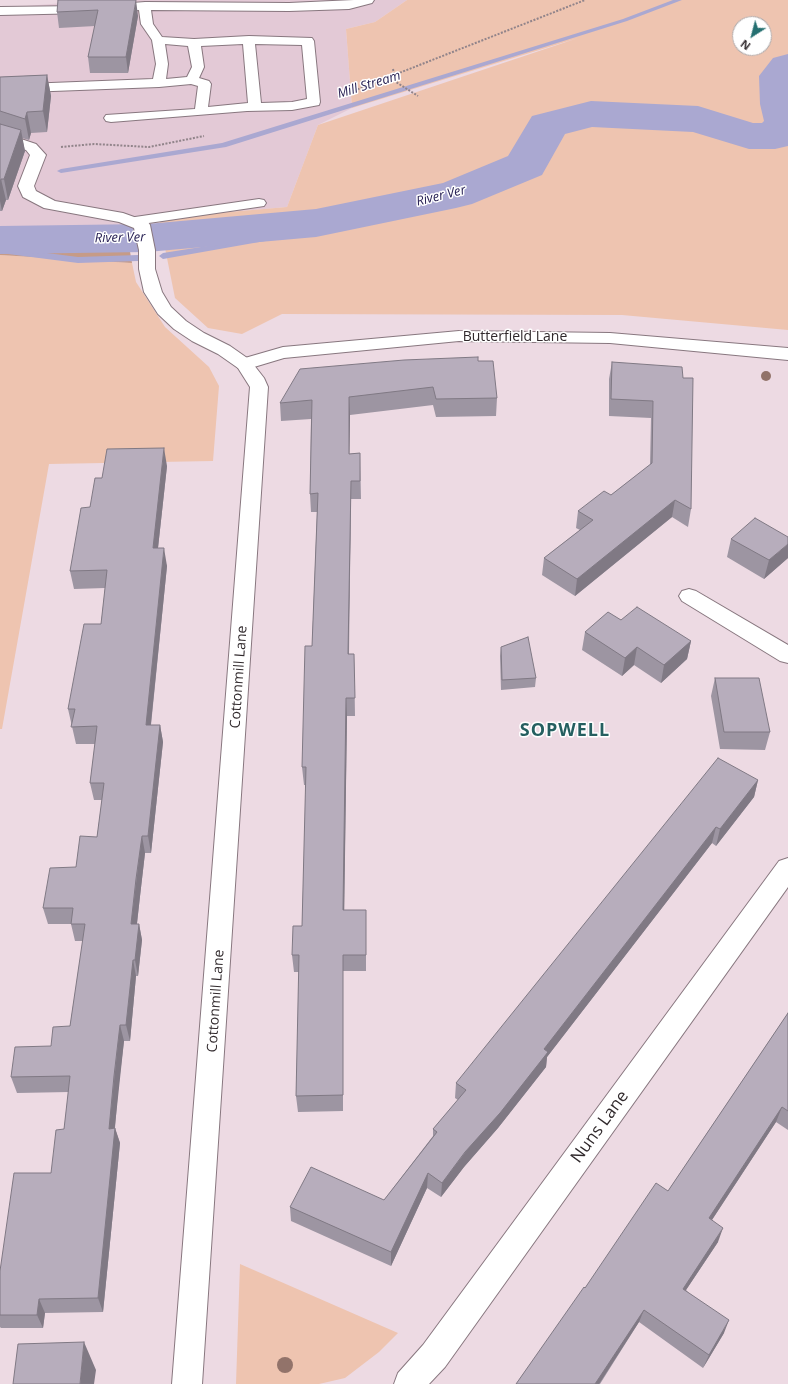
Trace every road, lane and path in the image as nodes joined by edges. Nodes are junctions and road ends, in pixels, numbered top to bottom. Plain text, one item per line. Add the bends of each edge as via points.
1 (368, 0) edge
2 (145, 6) junction
3 (0, 11) edge
4 (158, 40) junction
5 (249, 40) junction
6 (194, 43) junction
7 (394, 69) dead end
8 (192, 80) junction
9 (160, 83) junction
10 (0, 89) edge
11 (418, 96) dead end
12 (255, 107) junction
13 (201, 112) junction
14 (111, 118) dead end
15 (0, 137) edge
16 (259, 203) dead end
17 (139, 225) junction
18 (788, 354) edge
19 (244, 364) junction
20 (689, 596) dead end
21 (788, 655) edge
22 (788, 868) edge
23 (186, 1384) edge
24 (409, 1384) edge

1 - 2 lane via 349,5 297,7
2 - 3 lane
2 - 4 lane via 147,24
4 - 6 lane
4 - 9 lane via 162,64
5 - 6 lane
5 - 12 lane
5 - 12 lane via 308,41 314,102 292,106
6 - 8 lane via 198,67
7 - 11 path via 396,82
8 - 9 lane
8 - 13 lane via 204,84
9 - 10 lane
12 - 13 lane
13 - 14 lane
15 - 17 street via 31,147 38,155 26,186 29,194 50,205
16 - 17 lane
17 - 19 street, Cottonmill Lane via 147,250 153,292 164,310 198,338 224,350
18 - 19 street, Butterfield Lane via 610,338 459,336 283,353
19 - 23 street, Cottonmill Lane via 259,387
20 - 21 street
22 - 24 street, Nuns Lane via 434,1356

